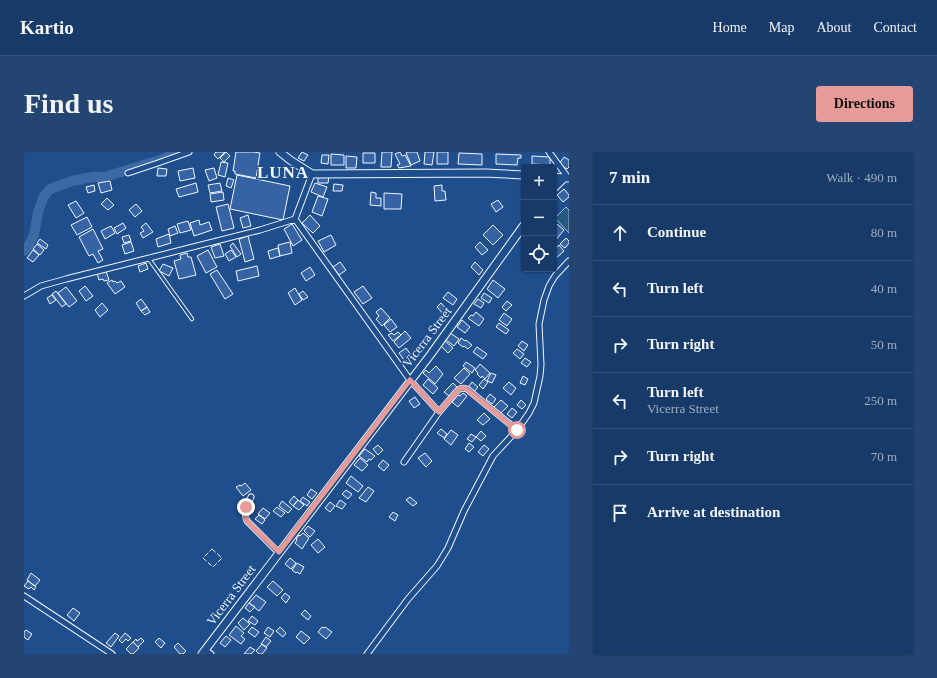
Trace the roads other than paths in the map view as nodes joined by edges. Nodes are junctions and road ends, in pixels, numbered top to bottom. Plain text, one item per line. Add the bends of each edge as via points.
1 (189, 152) edge
2 (280, 152) edge
3 (549, 152) edge
4 (128, 173) dead end
5 (312, 174) junction
6 (521, 175) edge
7 (567, 175) edge
8 (557, 177) edge
9 (557, 185) edge
10 (295, 218) junction
11 (521, 229) edge
12 (148, 259) junction
13 (569, 261) edge
14 (24, 296) edge
15 (192, 319) dead end
16 (410, 380) junction
17 (439, 412) junction
18 (517, 430) junction
19 (404, 462) dead end
20 (251, 496) dead end
21 (279, 552) junction
22 (24, 596) edge
23 (206, 653) edge
24 (112, 654) edge
25 (367, 654) edge

1 - 4 street
2 - 5 main road
3 - 7 street
5 - 6 main road
5 - 10 street
7 - 8 main road
7 - 9 main road
10 - 12 street via 260,230
10 - 16 street
11 - 16 main road, Vicerra Street
12 - 14 street via 41,286
12 - 15 lane
13 - 18 street via 555,276 544,300 539,324 540,376 534,403
16 - 17 street
16 - 21 main road, Vicerra Street
17 - 18 street via 460,388 465,388
17 - 19 street
18 - 25 street via 493,456 444,556
20 - 21 street via 245,509 247,521
21 - 23 main road, Vicerra Street
22 - 24 street

